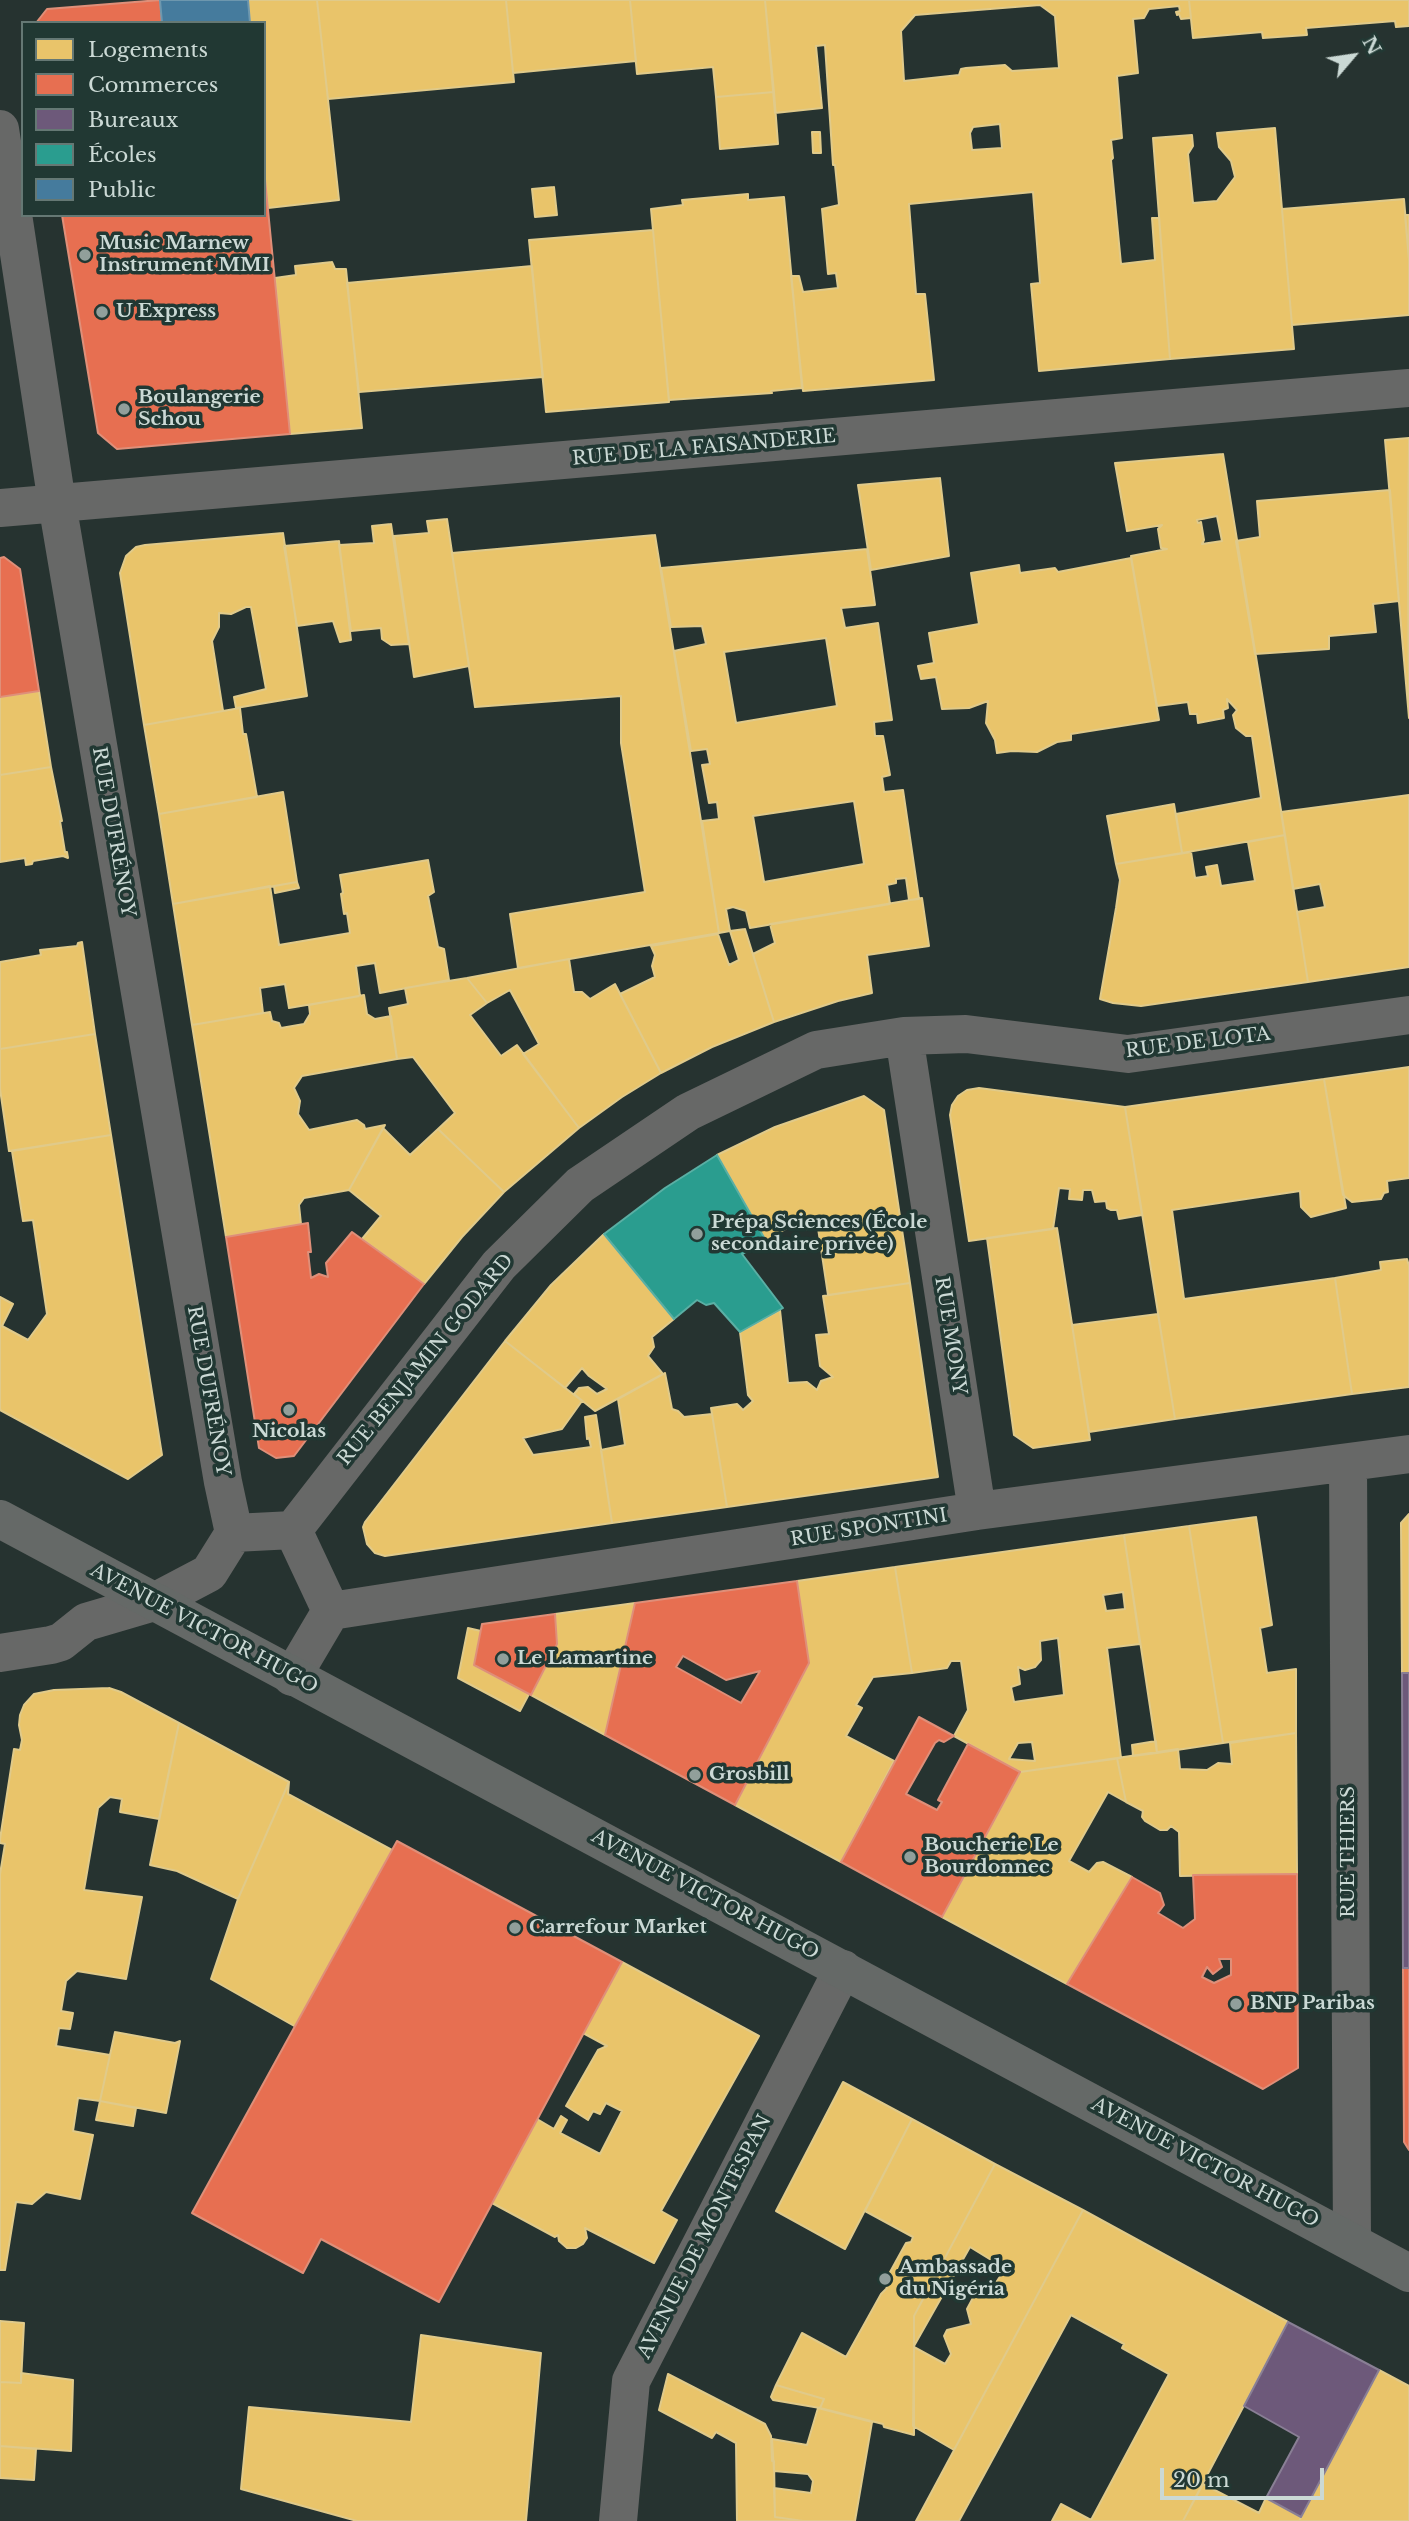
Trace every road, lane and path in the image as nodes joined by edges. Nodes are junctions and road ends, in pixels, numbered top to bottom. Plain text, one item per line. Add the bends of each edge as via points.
1 (0, 130) edge
2 (1409, 388) edge
3 (57, 503) junction
4 (0, 508) edge
5 (1409, 1015) edge
6 (904, 1036) junction
7 (1409, 1454) edge
8 (1348, 1463) junction
9 (977, 1511) junction
10 (0, 1519) edge
11 (293, 1530) junction
12 (233, 1533) junction
13 (154, 1602) junction
14 (331, 1611) junction
15 (0, 1653) edge
16 (292, 1676) junction
17 (844, 1969) junction
18 (1352, 2242) junction
19 (1409, 2273) edge
20 (618, 2521) edge

1 - 3 street, RUE DUFRÉNOY
2 - 3 street, RUE DE LA FAISANDERIE
3 - 4 street, RUE DE LA FAISANDERIE
3 - 12 street, RUE DUFRÉNOY
5 - 6 street, RUE DE LOTA via 1128,1054 966,1034
6 - 9 street, RUE MONY
6 - 11 street, RUE BENJAMIN GODARD via 816,1050 688,1112 580,1185 499,1265
7 - 8 street, RUE SPONTINI
8 - 9 street, RUE SPONTINI
8 - 18 street, RUE THIERS
9 - 14 street, RUE SPONTINI
10 - 13 main road, AVENUE VICTOR HUGO
11 - 12 street
11 - 14 street
12 - 13 street via 209,1573
13 - 15 street via 86,1622 61,1642
13 - 16 main road, AVENUE VICTOR HUGO
14 - 16 street
16 - 17 main road, AVENUE VICTOR HUGO
17 - 18 main road, AVENUE VICTOR HUGO
17 - 20 street, AVENUE DE MONTESPAN via 631,2381
18 - 19 main road, AVENUE VICTOR HUGO

